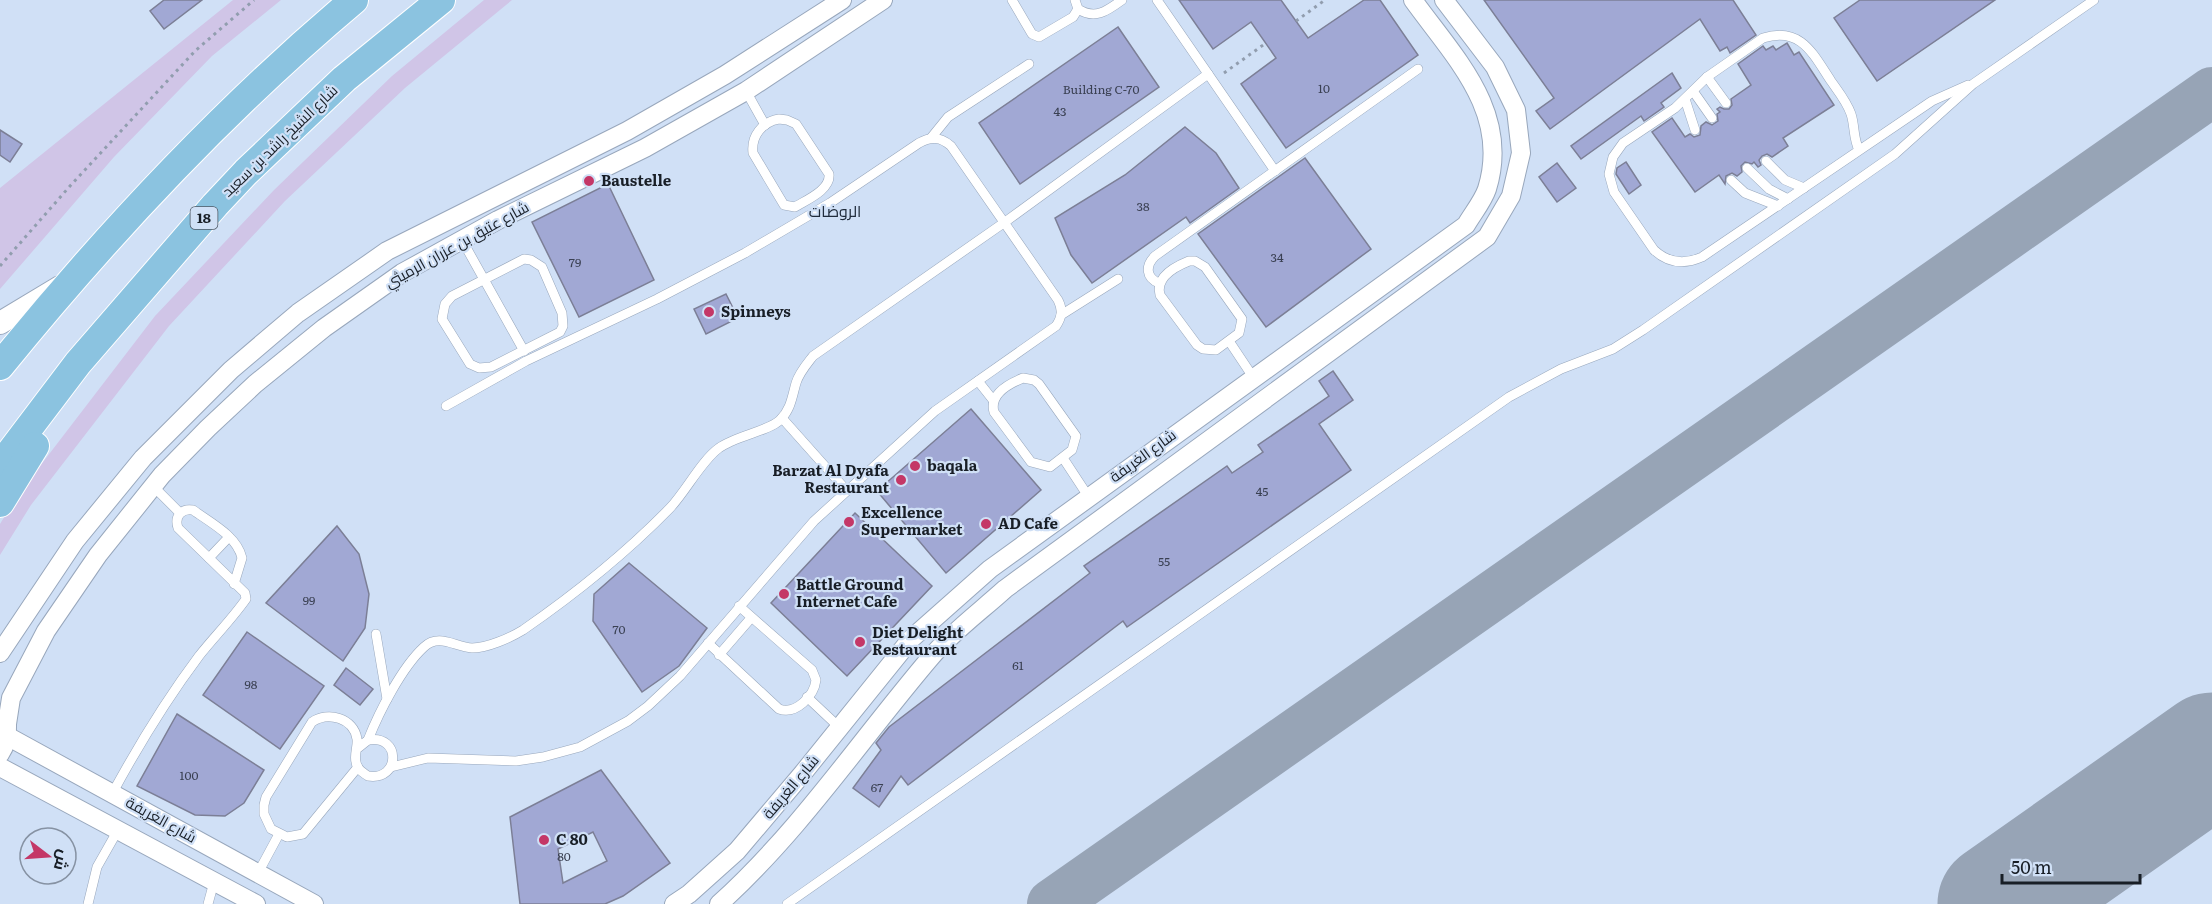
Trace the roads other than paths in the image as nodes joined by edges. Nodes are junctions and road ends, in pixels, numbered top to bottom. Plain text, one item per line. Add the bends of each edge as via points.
1 (354, 0) edge
2 (441, 0) edge
3 (842, 0) edge
4 (883, 0) edge
5 (1012, 0) edge
6 (1122, 0) edge
7 (1157, 0) edge
8 (1413, 0) edge
9 (2094, 0) edge
10 (1076, 4) edge
11 (1451, 5) edge
12 (1029, 63) dead end
13 (1418, 69) dead end
14 (1707, 77) junction
15 (1210, 78) junction
16 (1973, 84) junction
17 (746, 91) junction
18 (1693, 91) junction
19 (1685, 99) junction
20 (1726, 103) dead end
21 (1712, 118) dead end
22 (765, 125) junction
23 (1695, 130) dead end
24 (931, 138) junction
25 (1859, 150) junction
26 (1766, 161) dead end
27 (1748, 168) dead end
28 (1275, 171) junction
29 (1731, 180) dead end
30 (1804, 188) junction
31 (1788, 199) junction
32 (1778, 206) junction
33 (791, 208) junction
34 (799, 221) junction
35 (1005, 222) junction
36 (462, 240) junction
37 (484, 279) junction
38 (1118, 279) dead end
39 (69, 282) junction
40 (1159, 283) junction
41 (1061, 315) junction
42 (0, 323) edge
43 (1228, 341) junction
44 (524, 351) junction
45 (78, 363) junction
46 (0, 366) edge
47 (1253, 377) junction
48 (978, 381) junction
49 (993, 400) junction
50 (446, 406) dead end
51 (782, 418) junction
52 (1063, 458) junction
53 (0, 466) edge
54 (153, 486) junction
55 (847, 491) junction
56 (1088, 496) junction
57 (0, 503) edge
58 (180, 513) junction
59 (229, 537) junction
60 (209, 558) junction
61 (234, 584) junction
62 (739, 606) junction
63 (751, 618) junction
64 (376, 634) dead end
65 (708, 643) junction
66 (0, 653) edge
67 (719, 655) junction
68 (807, 697) junction
69 (387, 699) junction
70 (5, 724) edge
71 (840, 728) junction
72 (368, 740) junction
73 (358, 748) junction
74 (0, 754) edge
75 (0, 767) edge
76 (358, 767) junction
77 (391, 767) junction
78 (112, 794) junction
79 (118, 830) junction
80 (279, 834) junction
81 (258, 873) junction
82 (214, 882) junction
83 (88, 904) edge
84 (208, 904) edge
85 (256, 904) edge
86 (314, 904) edge
87 (674, 904) edge
88 (719, 904) edge
89 (787, 904) edge

1 - 39 main road via 295,50 180,160
2 - 45 main road, شارع الشيخ راشد بن سعيد / 18 via 344,79 246,172
3 - 66 street, شارع عتيق بن عزران الرميثي via 725,75 627,131 387,251 298,313 231,370 143,458 75,541
4 - 17 street, شارع عتيق بن عزران الرميثي
5 - 10 lane via 1032,34 1039,37 1073,17
6 - 10 lane via 1099,15 1088,14
7 - 15 lane
8 - 47 street, شارع الغريفة via 1472,82 1490,121 1494,156 1486,190 1466,225
9 - 16 lane
11 - 88 street, شارع الغريفة via 1495,67 1516,110 1521,153 1511,196 1487,237 1005,589 932,655 765,859
12 - 24 lane via 948,117
13 - 28 lane
14 - 18 lane
14 - 20 lane
14 - 25 lane via 1763,38 1781,34 1799,39 1847,105
15 - 28 lane
15 - 35 lane
16 - 25 lane via 1932,101
16 - 89 lane via 1895,154 1636,335 1613,349 1543,377 1509,397
17 - 22 lane
17 - 36 street, شارع عتيق بن عزران الرميثي via 645,148
18 - 19 lane
18 - 21 lane
19 - 23 lane
19 - 32 lane via 1623,143 1610,165 1614,192 1654,250 1675,262 1693,261
22 - 33 lane via 753,139 753,153 784,205
22 - 33 lane via 779,119 796,124 829,174 825,188
24 - 34 lane
24 - 35 lane via 945,140 951,146
25 - 30 lane
26 - 30 lane via 1785,180
27 - 31 lane via 1769,189
28 - 40 lane via 1155,256 1148,273
29 - 32 lane via 1745,193
30 - 31 lane
31 - 32 lane
33 - 34 lane
34 - 50 lane via 667,294 526,361
35 - 41 lane via 1058,300
35 - 51 lane via 813,357 799,375 792,402
36 - 37 lane
36 - 54 street, شارع عتيق بن عزران الرميثي via 402,273 324,328 232,406
37 - 44 lane
37 - 44 lane via 448,299 442,319 474,366 491,367
37 - 44 lane via 524,260 542,267 562,313 563,326 560,332
38 - 41 lane
39 - 42 street
39 - 46 main road
40 - 43 lane via 1160,295 1197,345 1216,350
40 - 43 lane via 1178,266 1189,261 1200,263 1242,319 1239,333
41 - 48 lane via 1056,326
43 - 47 lane
45 - 53 main road, شارع الشيخ راشد بن سعيد / 18
45 - 57 main road via 46,429
47 - 56 street, شارع الغريفة
48 - 49 lane
48 - 55 lane via 935,411
49 - 52 lane via 994,412 1031,462 1050,467
49 - 52 lane via 1012,383 1023,378 1034,380 1076,436 1075,446
51 - 55 lane
51 - 69 lane via 717,449 656,521 561,603 519,632 481,647 442,640 431,642
52 - 56 lane
54 - 58 lane
54 - 70 street, شارع عتيق بن عزران الرميثي via 98,555 46,631 11,698
55 - 62 lane via 814,521
56 - 71 street, شارع الغريفة via 990,569 911,639
58 - 59 lane via 194,510
58 - 60 lane via 178,528
59 - 60 lane
59 - 61 lane via 242,558
60 - 61 lane
61 - 78 lane via 246,594 244,601 174,692
62 - 63 lane
62 - 65 lane
63 - 67 lane
63 - 68 lane via 812,670 815,686
64 - 69 lane
65 - 67 lane
65 - 77 lane via 648,706 580,747 516,761 428,758
67 - 68 lane via 779,709 794,709
68 - 71 lane
69 - 72 lane
70 - 74 street, شارع عتيق بن عزران الرميثي via 5,746
70 - 78 street, شارع الغريفة
71 - 87 street, شارع الغريفة via 737,850
72 - 73 lane
72 - 77 lane via 387,743 393,754
73 - 76 lane
73 - 80 lane via 351,726 338,718 324,716 312,722 266,797 267,822
75 - 79 street, شارع الغريفة
76 - 77 lane via 374,777
76 - 80 lane via 303,834
78 - 81 street, شارع الغريفة
79 - 82 street, شارع الغريفة
79 - 83 lane via 97,867
80 - 81 lane
81 - 86 street, شارع الغريفة
82 - 84 lane
82 - 85 street, شارع الغريفة

